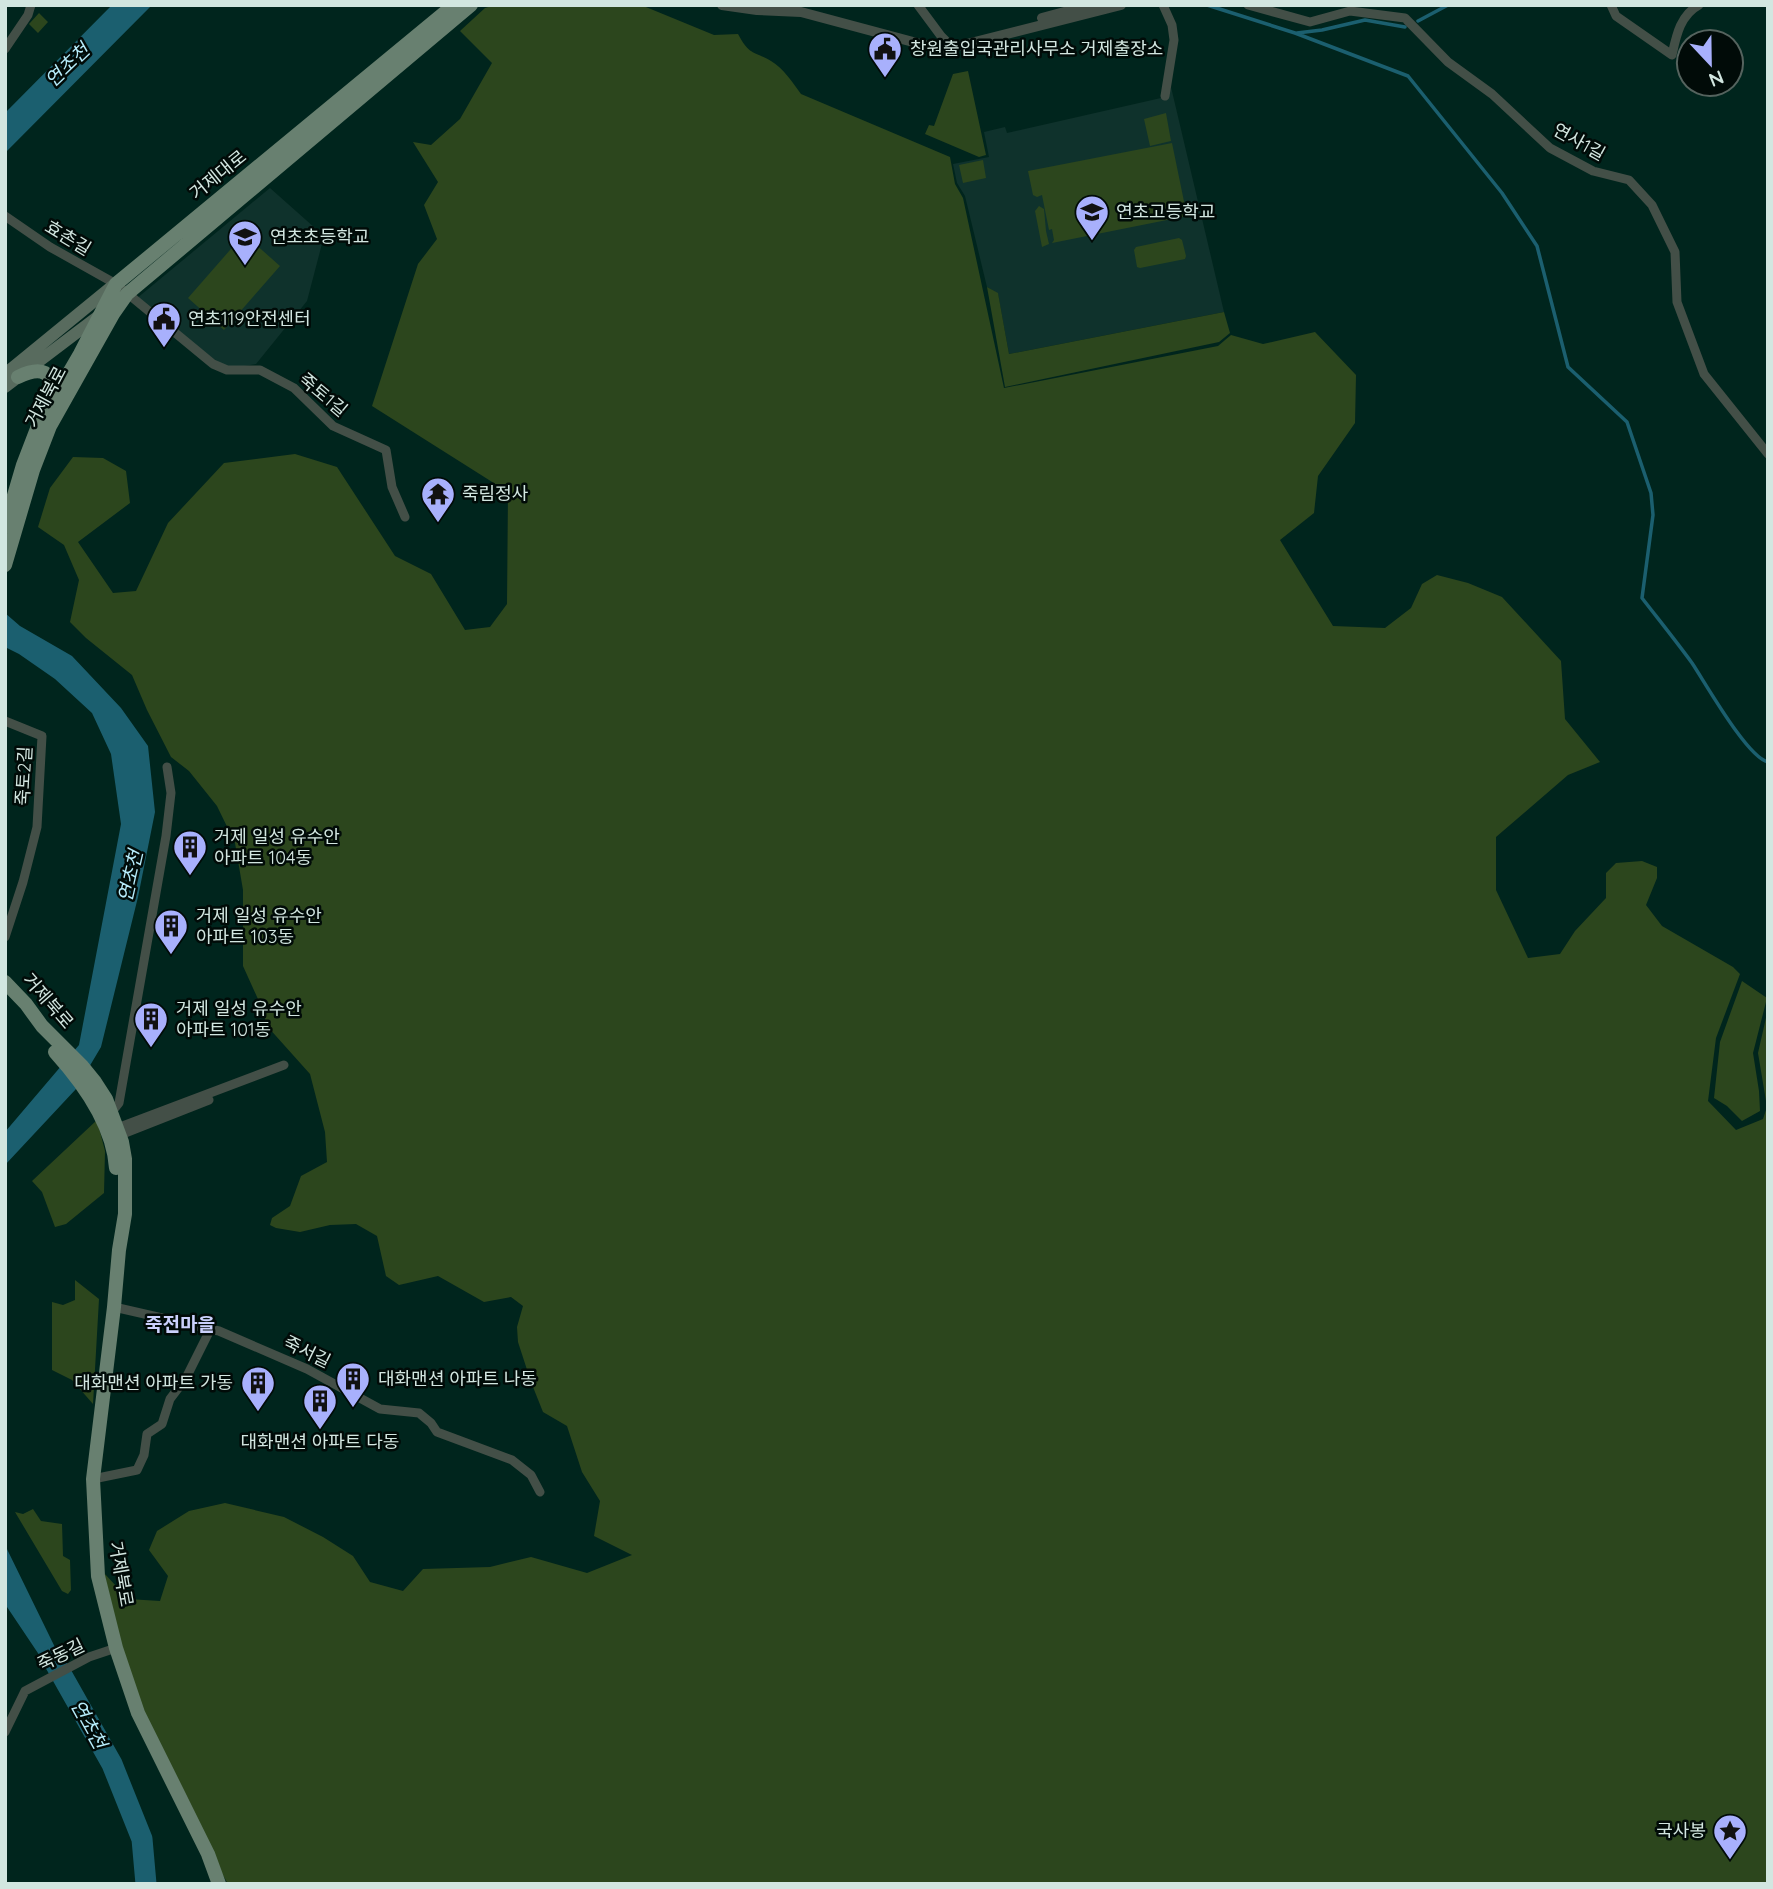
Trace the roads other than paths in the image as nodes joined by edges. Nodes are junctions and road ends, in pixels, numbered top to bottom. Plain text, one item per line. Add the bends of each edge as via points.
1 (31, 5) edge
2 (454, 5) edge
3 (471, 5) edge
4 (722, 5) edge
5 (772, 5) edge
6 (918, 5) edge
7 (1090, 5) edge
8 (1121, 5) edge
9 (1163, 5) edge
10 (1248, 5) edge
11 (1611, 5) edge
12 (1699, 5) edge
13 (950, 46) junction
14 (5, 49) edge
15 (1165, 96) dead end
16 (5, 216) edge
17 (156, 267) joint
18 (121, 289) junction
19 (102, 313) junction
20 (11, 376) edge
21 (5, 387) edge
22 (48, 408) junction
23 (1768, 454) edge
24 (405, 517) dead end
25 (5, 526) edge
26 (5, 565) edge
27 (5, 721) edge
28 (167, 767) dead end
29 (5, 937) edge
30 (5, 982) edge
31 (5, 990) edge
32 (57, 1048) junction
33 (285, 1068) dead end
34 (101, 1104) junction
35 (111, 1114) junction
36 (113, 1134) junction
37 (114, 1307) junction
38 (211, 1328) junction
39 (93, 1479) junction
40 (540, 1492) dead end
41 (116, 1648) junction
42 (5, 1732) edge
43 (219, 1884) edge

1 - 14 street
2 - 18 main road, 거제대로
3 - 17 main road, 거제대로
4 - 13 street via 801,12 935,49
5 - 13 street via 806,8
6 - 13 street
7 - 13 street
8 - 13 street
9 - 15 street via 1174,40
10 - 23 street, 연사1길 via 1310,22 1350,11 1405,18 1448,62 1492,94 1550,148 1593,171 1629,180 1652,205 1675,251 1677,302 1704,374
11 - 12 street via 1616,16 1672,55 1679,27
16 - 18 street, 효촌길
17 - 18 main road, 거제북로
18 - 19 main road, 거제북로
18 - 20 main road, 거제대로
18 - 24 street, 죽토1길 via 213,364 227,370 260,370 294,387 332,426 386,450 392,487
18 - 26 main road, 거제북로 via 113,314 50,426
19 - 20 main road, 거제대로
19 - 22 main road, 거제북로
20 - 21 main road, 거제대로
20 - 22 main road via 37,370 50,377
22 - 25 main road, 거제북로 via 23,465
27 - 29 street, 죽토2길 via 42,736 37,827
28 - 35 street via 171,793 166,836 119,1103
30 - 32 main road, 거제북로
31 - 32 main road, 거제북로
32 - 34 main road
33 - 36 street
34 - 35 main road, 거제북로
34 - 36 main road, 거제북로
35 - 36 main road, 거제북로
36 - 37 main road, 거제북로 via 124,1149 125,1190
37 - 38 street, 죽서길
37 - 39 main road, 거제북로
38 - 39 street via 170,1399 162,1424 147,1434 136,1470
38 - 40 street, 죽서길 via 275,1353 380,1409 419,1413 437,1432 512,1460 531,1475
39 - 41 main road, 거제북로 via 98,1576
41 - 42 street, 죽동길 via 25,1691
41 - 43 main road, 거제북로 via 138,1713

